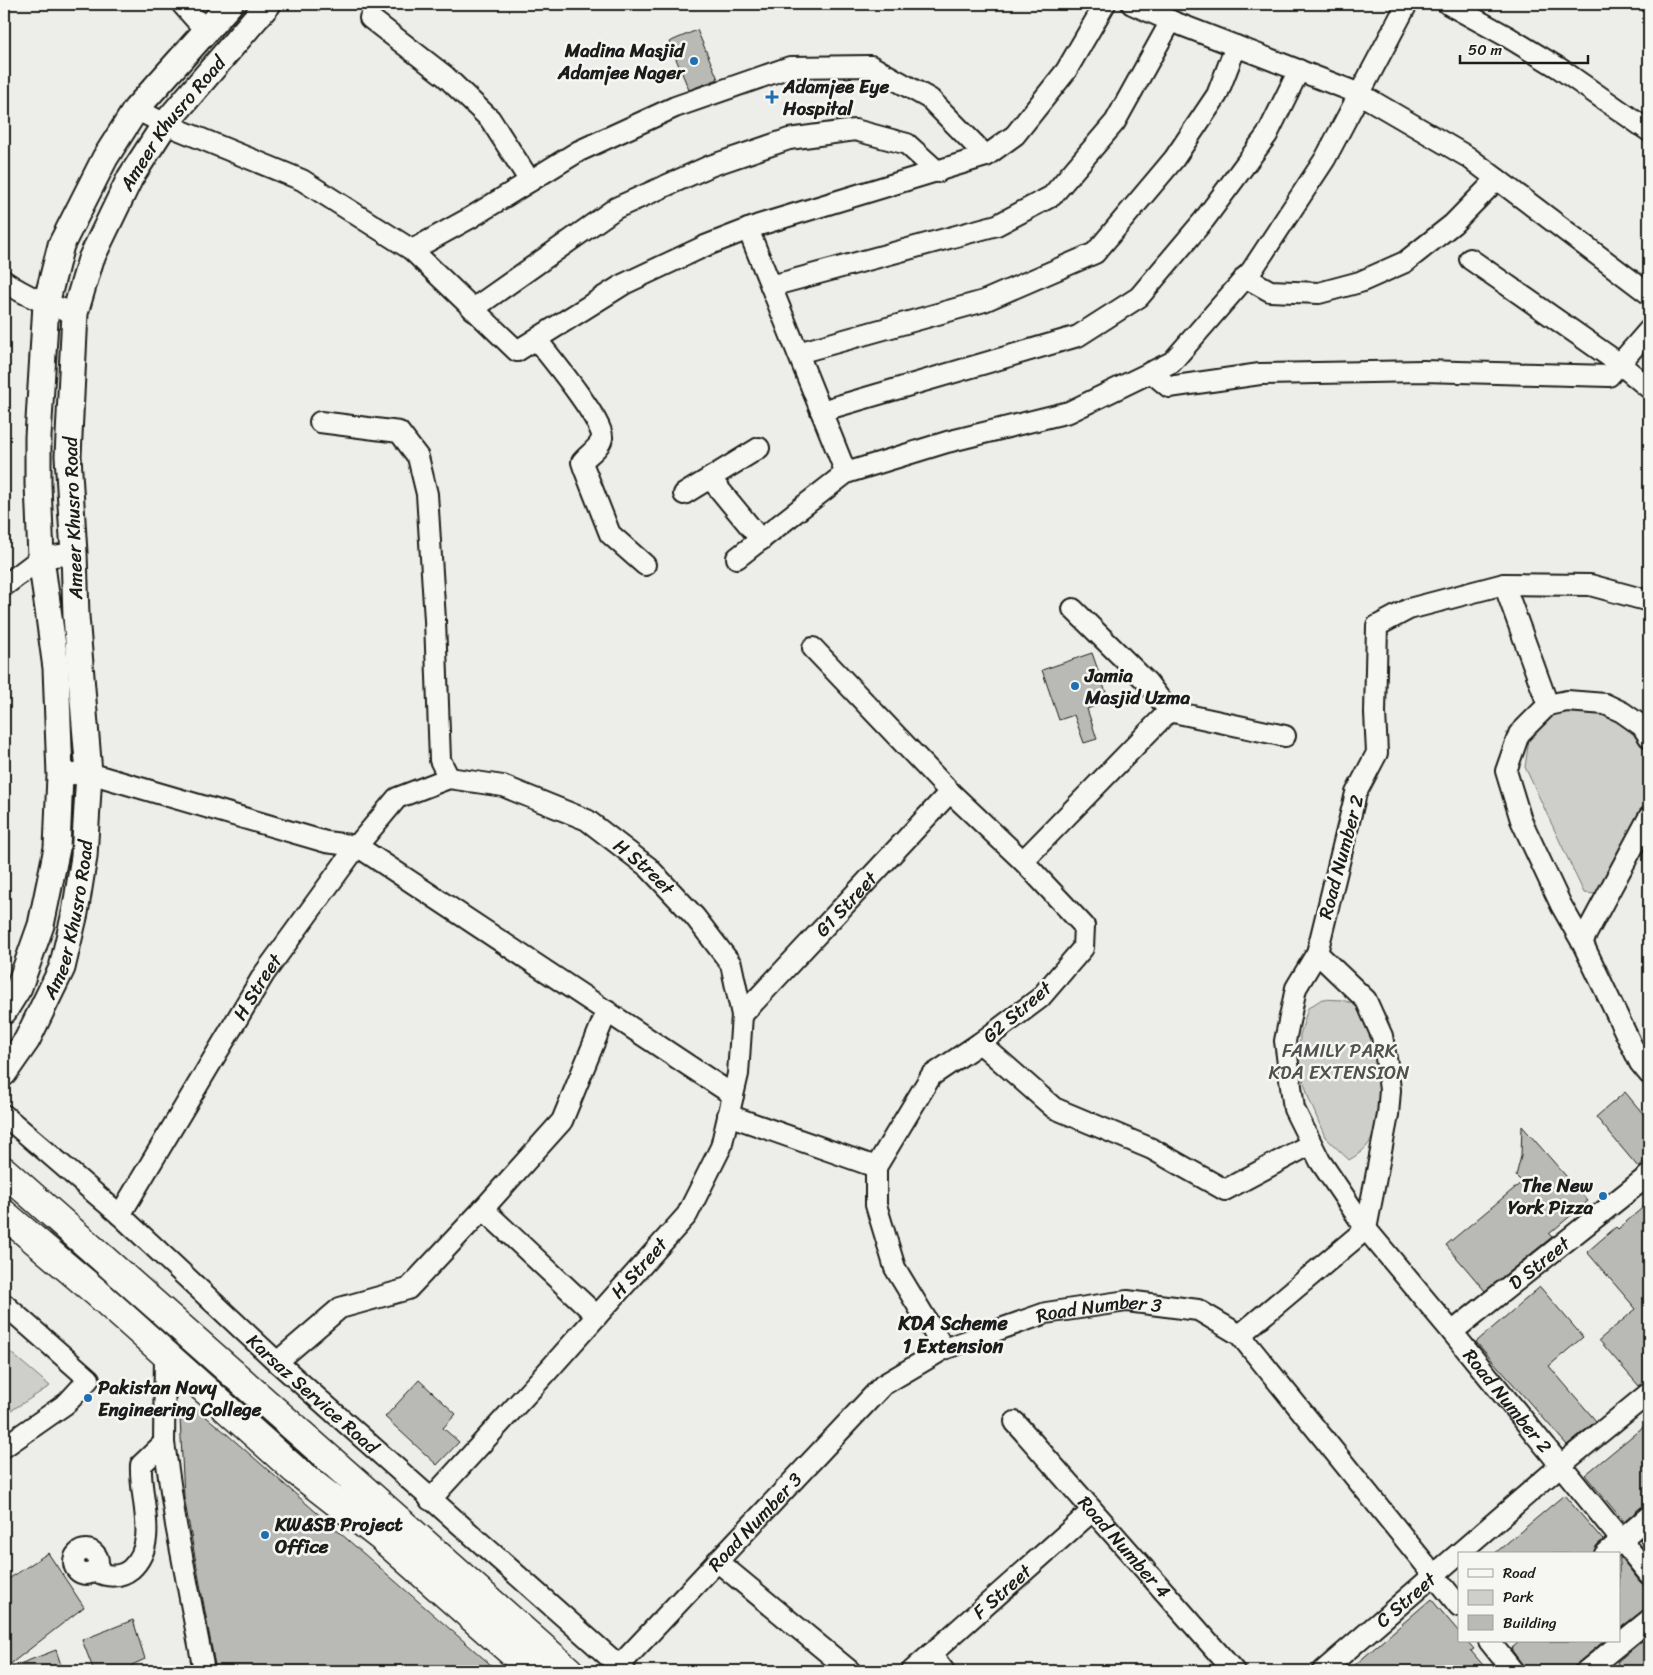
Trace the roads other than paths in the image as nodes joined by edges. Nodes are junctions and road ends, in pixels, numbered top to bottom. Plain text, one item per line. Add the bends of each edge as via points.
1 (182, 4) edge
2 (268, 4) edge
3 (1105, 4) edge
4 (1132, 4) edge
5 (1407, 4) edge
6 (1448, 4) edge
7 (370, 18) dead end
8 (1171, 21) junction
9 (212, 23) edge
10 (241, 36) junction
11 (1236, 46) junction
12 (217, 64) junction
13 (1299, 70) junction
14 (1360, 94) junction
15 (136, 110) junction
16 (165, 124) junction
17 (1649, 131) edge
18 (986, 156) junction
19 (938, 172) junction
20 (1497, 179) junction
21 (530, 181) junction
22 (748, 229) junction
23 (412, 250) junction
24 (1470, 259) dead end
25 (1245, 277) junction
26 (4, 281) edge
27 (771, 286) junction
28 (1649, 294) edge
29 (46, 304) junction
30 (474, 310) junction
31 (75, 313) junction
32 (1649, 330) edge
33 (536, 339) junction
34 (798, 353) junction
35 (1620, 364) junction
36 (1151, 372) junction
37 (1649, 388) edge
38 (821, 411) junction
39 (320, 422) dead end
40 (759, 448) dead end
41 (846, 472) junction
42 (710, 478) junction
43 (684, 494) dead end
44 (761, 540) junction
45 (74, 553) junction
46 (41, 558) junction
47 (738, 558) dead end
48 (645, 565) dead end
49 (1504, 584) junction
50 (4, 586) edge
51 (1649, 601) edge
52 (1073, 609) dead end
53 (813, 648) dead end
54 (1548, 705) junction
55 (1169, 711) junction
56 (1285, 736) dead end
57 (1649, 737) edge
58 (89, 773) junction
59 (60, 774) junction
60 (448, 778) junction
61 (950, 792) junction
62 (1649, 817) edge
63 (357, 846) junction
64 (1023, 860) junction
65 (1582, 942) junction
66 (1316, 953) junction
67 (4, 1011) edge
68 (606, 1011) junction
69 (742, 1014) junction
70 (980, 1043) junction
71 (1646, 1064) edge
72 (4, 1074) edge
73 (733, 1095) junction
74 (4, 1115) edge
75 (728, 1115) junction
76 (1311, 1144) junction
77 (876, 1167) junction
78 (4, 1171) edge
79 (1649, 1175) edge
80 (483, 1209) junction
81 (4, 1214) edge
82 (120, 1215) junction
83 (1366, 1229) junction
84 (4, 1304) edge
85 (597, 1316) junction
86 (1452, 1332) junction
87 (1240, 1335) junction
88 (944, 1349) junction
89 (164, 1353) junction
90 (277, 1362) junction
91 (1649, 1392) edge
92 (1016, 1422) dead end
93 (164, 1443) junction
94 (4, 1447) edge
95 (1561, 1465) junction
96 (430, 1500) junction
97 (1092, 1511) junction
98 (1649, 1516) edge
99 (1621, 1539) junction
100 (1460, 1552) edge
101 (1607, 1552) edge
102 (1458, 1554) edge
103 (717, 1561) junction
104 (95, 1570) dead end
105 (1649, 1574) edge
106 (1433, 1575) junction
107 (1458, 1605) edge
108 (1649, 1620) edge
109 (1498, 1645) edge
110 (931, 1654) junction
111 (622, 1668) edge
112 (204, 1671) edge
113 (533, 1671) edge
114 (569, 1671) edge
115 (850, 1671) edge
116 (912, 1671) edge
117 (944, 1671) edge
118 (1234, 1671) edge
119 (1322, 1671) edge
120 (1512, 1671) edge
121 (1586, 1671) edge

1 - 9 street
2 - 10 main road, Ameer Khusro Road
3 - 18 street via 1066,71 1015,135
4 - 8 street
5 - 14 street
6 - 17 street via 1559,68
7 - 21 street via 445,76 490,119
8 - 11 street
8 - 27 street via 1115,122 1052,196 997,225
9 - 10 main road
9 - 12 main road
9 - 15 main road, Ameer Khusro Road
10 - 12 main road, Ameer Khusro Road
11 - 13 street
11 - 34 street via 1217,95 1174,159 1095,253 984,301
12 - 16 main road, Ameer Khusro Road
13 - 14 street
13 - 38 street via 1267,135 1204,220 1139,297 1078,336
14 - 20 street via 1468,157
14 - 25 street via 1325,159
15 - 16 street
15 - 29 main road, Ameer Khusro Road via 105,158 61,245
16 - 23 street via 302,180
16 - 31 main road, Ameer Khusro Road via 130,178 92,259
18 - 19 street
18 - 21 street via 930,99 871,66 790,67 675,107 579,151
19 - 22 street
19 - 30 street via 907,144 855,130 788,139 710,166 616,208
20 - 25 street via 1452,224 1405,262 1360,282 1319,293 1270,291
20 - 28 street
21 - 23 street
22 - 27 street
22 - 33 street via 624,284
23 - 30 street
24 - 35 street
25 - 36 street via 1172,362
26 - 29 street
27 - 34 street
29 - 31 street
29 - 46 main road, Ameer Khusro Road via 38,437
30 - 33 street via 516,351
31 - 45 main road, Ameer Khusro Road via 68,456
32 - 35 street
33 - 48 street via 585,403 601,430 600,443 582,462 610,534
34 - 38 street
35 - 36 street via 1609,376 1423,371 1260,374 1169,387
35 - 37 street
36 - 41 street via 1069,412 947,442
38 - 41 street
39 - 60 street via 399,432 418,458 427,494 440,760
40 - 42 street
41 - 44 street
42 - 43 street
42 - 44 street
44 - 47 street
45 - 46 street
45 - 58 main road, Ameer Khusro Road
46 - 50 street
46 - 59 main road, Ameer Khusro Road via 56,668
49 - 51 street, Road Number 2 via 1590,585
49 - 54 street
49 - 66 street, Road Number 2 via 1409,609 1377,626 1377,753 1356,793
52 - 55 street via 1147,682
53 - 61 street, G2 Street
54 - 57 street via 1567,701 1605,704 1642,726
54 - 65 street via 1519,734 1506,771 1520,820
55 - 56 street
55 - 64 street
58 - 59 street
58 - 63 street via 326,842
58 - 72 main road, Ameer Khusro Road via 84,857 62,968 27,1040
59 - 67 main road, Ameer Khusro Road via 57,848 41,925 19,987
60 - 63 street, H Street via 397,798
60 - 69 street, H Street via 503,786 587,820 648,867 695,917 732,964
61 - 64 street, G2 Street
61 - 69 street, G1 Street
62 - 65 street
63 - 68 street
63 - 82 street, H Street via 264,974
64 - 70 street, G2 Street via 1084,926 1084,948 1040,998
65 - 71 street
66 - 76 street, Road Number 2 via 1296,988 1285,1041 1294,1109
66 - 83 street via 1366,1000 1382,1036 1390,1090 1388,1115
68 - 73 street
68 - 80 street via 562,1121
69 - 73 street, H Street via 738,1074
70 - 76 street via 1054,1108 1152,1149 1225,1190
70 - 77 street, G2 Street via 931,1076
73 - 75 street, H Street
74 - 82 street, Karsaz Service Road
75 - 77 street
75 - 85 street, H Street via 721,1147 687,1215
76 - 83 street, Road Number 2
77 - 88 street via 876,1205 895,1268
78 - 114 highway
79 - 86 street, D Street
80 - 85 street
80 - 90 street via 408,1289 340,1308
81 - 89 highway
82 - 90 street, Karsaz Service Road
83 - 86 street, Road Number 2
83 - 87 street
84 - 94 street via 89,1379 67,1403
85 - 96 street, H Street
86 - 95 street, Road Number 2
87 - 88 street, Road Number 3 via 1198,1310 1127,1301 1046,1313
87 - 106 street, Road Number 3
88 - 103 street, Road Number 3 via 883,1385
89 - 93 street
89 - 113 highway via 295,1470 381,1537
90 - 96 street, Karsaz Service Road
91 - 95 street, C Street
92 - 97 street, Road Number 4
93 - 104 street via 141,1465 147,1534 144,1552 126,1573 105,1576
93 - 112 street via 177,1534
95 - 99 street, Road Number 2
95 - 100 street, C Street
96 - 111 street, Karsaz Service Road
97 - 110 street, F Street
97 - 118 street, Road Number 4
98 - 99 street
99 - 101 street
99 - 105 street, Road Number 2
102 - 106 street, C Street
103 - 111 street, Road Number 3
103 - 115 street
106 - 107 street, Road Number 3
106 - 119 street, C Street
108 - 121 street
109 - 120 street
110 - 116 street, F Street
110 - 117 street

